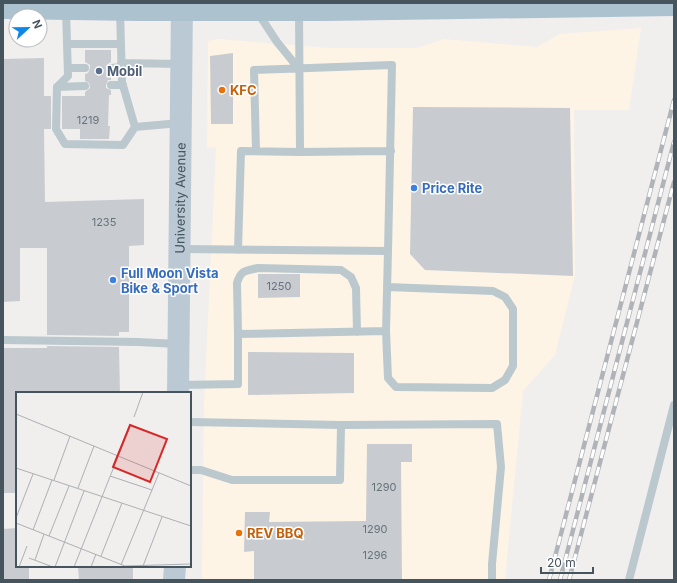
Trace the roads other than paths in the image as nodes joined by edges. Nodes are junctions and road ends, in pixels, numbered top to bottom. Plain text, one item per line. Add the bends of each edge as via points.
1 (16, 6) edge
2 (65, 6) edge
3 (182, 6) edge
4 (674, 6) edge
5 (299, 9) junction
6 (120, 10) junction
7 (256, 10) junction
8 (68, 44) junction
9 (121, 44) junction
10 (181, 64) junction
11 (121, 65) junction
12 (68, 68) junction
13 (85, 68) dead end
14 (111, 68) dead end
15 (299, 69) junction
16 (111, 85) dead end
17 (123, 85) junction
18 (85, 86) dead end
19 (57, 87) junction
20 (180, 123) junction
21 (135, 127) junction
22 (391, 151) junction
23 (256, 152) junction
24 (300, 152) junction
25 (179, 249) junction
26 (238, 250) junction
27 (388, 251) junction
28 (387, 287) junction
29 (386, 331) junction
30 (357, 332) junction
31 (238, 334) junction
32 (3, 340) edge
33 (178, 344) junction
34 (178, 389) edge
35 (674, 405) edge
36 (191, 422) edge
37 (341, 425) junction
38 (191, 470) edge
39 (175, 567) edge
40 (174, 580) edge
41 (492, 580) edge
42 (629, 580) edge

1 - 2 main road
2 - 6 main road
2 - 8 lane
3 - 6 main road
3 - 7 main road
3 - 10 main road, University Avenue
4 - 5 main road
5 - 7 main road
5 - 15 lane
6 - 9 lane
7 - 15 lane
8 - 9 lane
8 - 12 lane
9 - 11 lane
10 - 11 lane
10 - 20 main road, University Avenue
11 - 14 lane
11 - 17 lane
12 - 13 lane
12 - 19 lane via 68,76
15 - 22 lane via 392,65
15 - 23 lane via 254,70
15 - 24 lane
16 - 17 lane
17 - 21 lane
18 - 19 lane
19 - 21 lane via 56,129 65,144 123,145
20 - 21 lane
20 - 25 main road, University Avenue
22 - 24 lane
22 - 27 lane
23 - 24 lane
23 - 26 lane via 241,152
25 - 26 lane
25 - 33 main road, University Avenue
26 - 27 lane
27 - 28 lane
28 - 29 lane
28 - 29 lane via 493,291 505,297 513,309 513,366 505,380 492,388 396,387 388,378
29 - 30 lane
30 - 31 lane
30 - 31 lane via 356,288 351,277 341,270 258,268 244,271 237,283
31 - 34 lane via 238,384
32 - 33 lane
33 - 34 main road, University Avenue
35 - 42 lane
36 - 37 lane
37 - 38 lane via 340,480 232,480 201,470
37 - 41 lane via 497,424 501,467
39 - 40 main road

